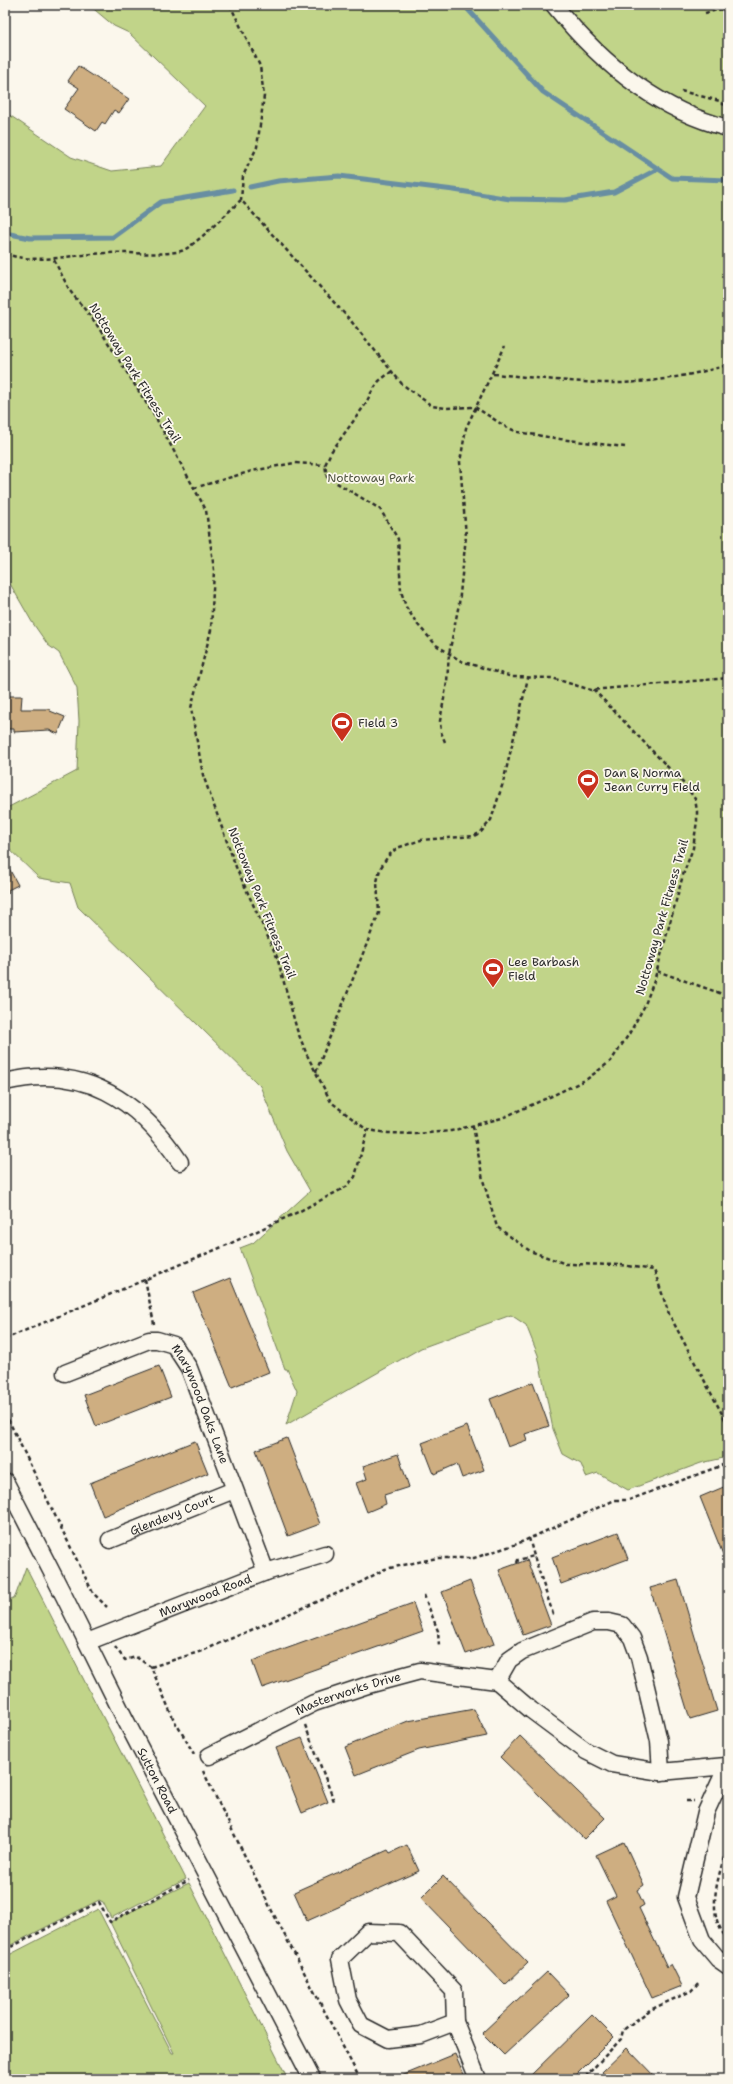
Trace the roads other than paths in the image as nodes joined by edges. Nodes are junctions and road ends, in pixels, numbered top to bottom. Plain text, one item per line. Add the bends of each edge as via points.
1 (554, 5) edge
2 (728, 128) edge
3 (5, 1082) edge
4 (180, 1162) dead end
5 (65, 1373) dead end
6 (5, 1481) edge
7 (234, 1490) junction
8 (110, 1540) dead end
9 (325, 1554) dead end
10 (266, 1572) junction
11 (87, 1642) junction
12 (497, 1681) junction
13 (202, 1761) road end
14 (727, 1765) edge
15 (661, 1772) junction
16 (728, 1966) edge
17 (455, 2022) junction
18 (312, 2079) edge
19 (478, 2079) edge

1 - 2 street via 588,45 630,80 685,112
3 - 4 street via 60,1076 110,1092 133,1107 152,1125
5 - 7 street, Marywood Oaks Lane via 149,1340 165,1341 174,1345 189,1368
6 - 11 street, Sutton Road
7 - 8 street, Glendevy Court
7 - 10 street, Marywood Oaks Lane
9 - 10 street, Marywood Road
10 - 11 street, Marywood Road
11 - 18 street, Sutton Road
12 - 13 street, Masterworks Drive via 420,1671 368,1685 314,1703
12 - 15 street via 586,1751 612,1764
12 - 15 street via 509,1660 522,1651 593,1622 622,1625 632,1638 640,1656 659,1741
14 - 15 street
14 - 16 street via 706,1812 686,1897 702,1940 718,1959
17 - 17 street via 421,2035 388,2039 361,2025 348,2000 340,1959 368,1932 399,1933 454,1991
17 - 19 street

